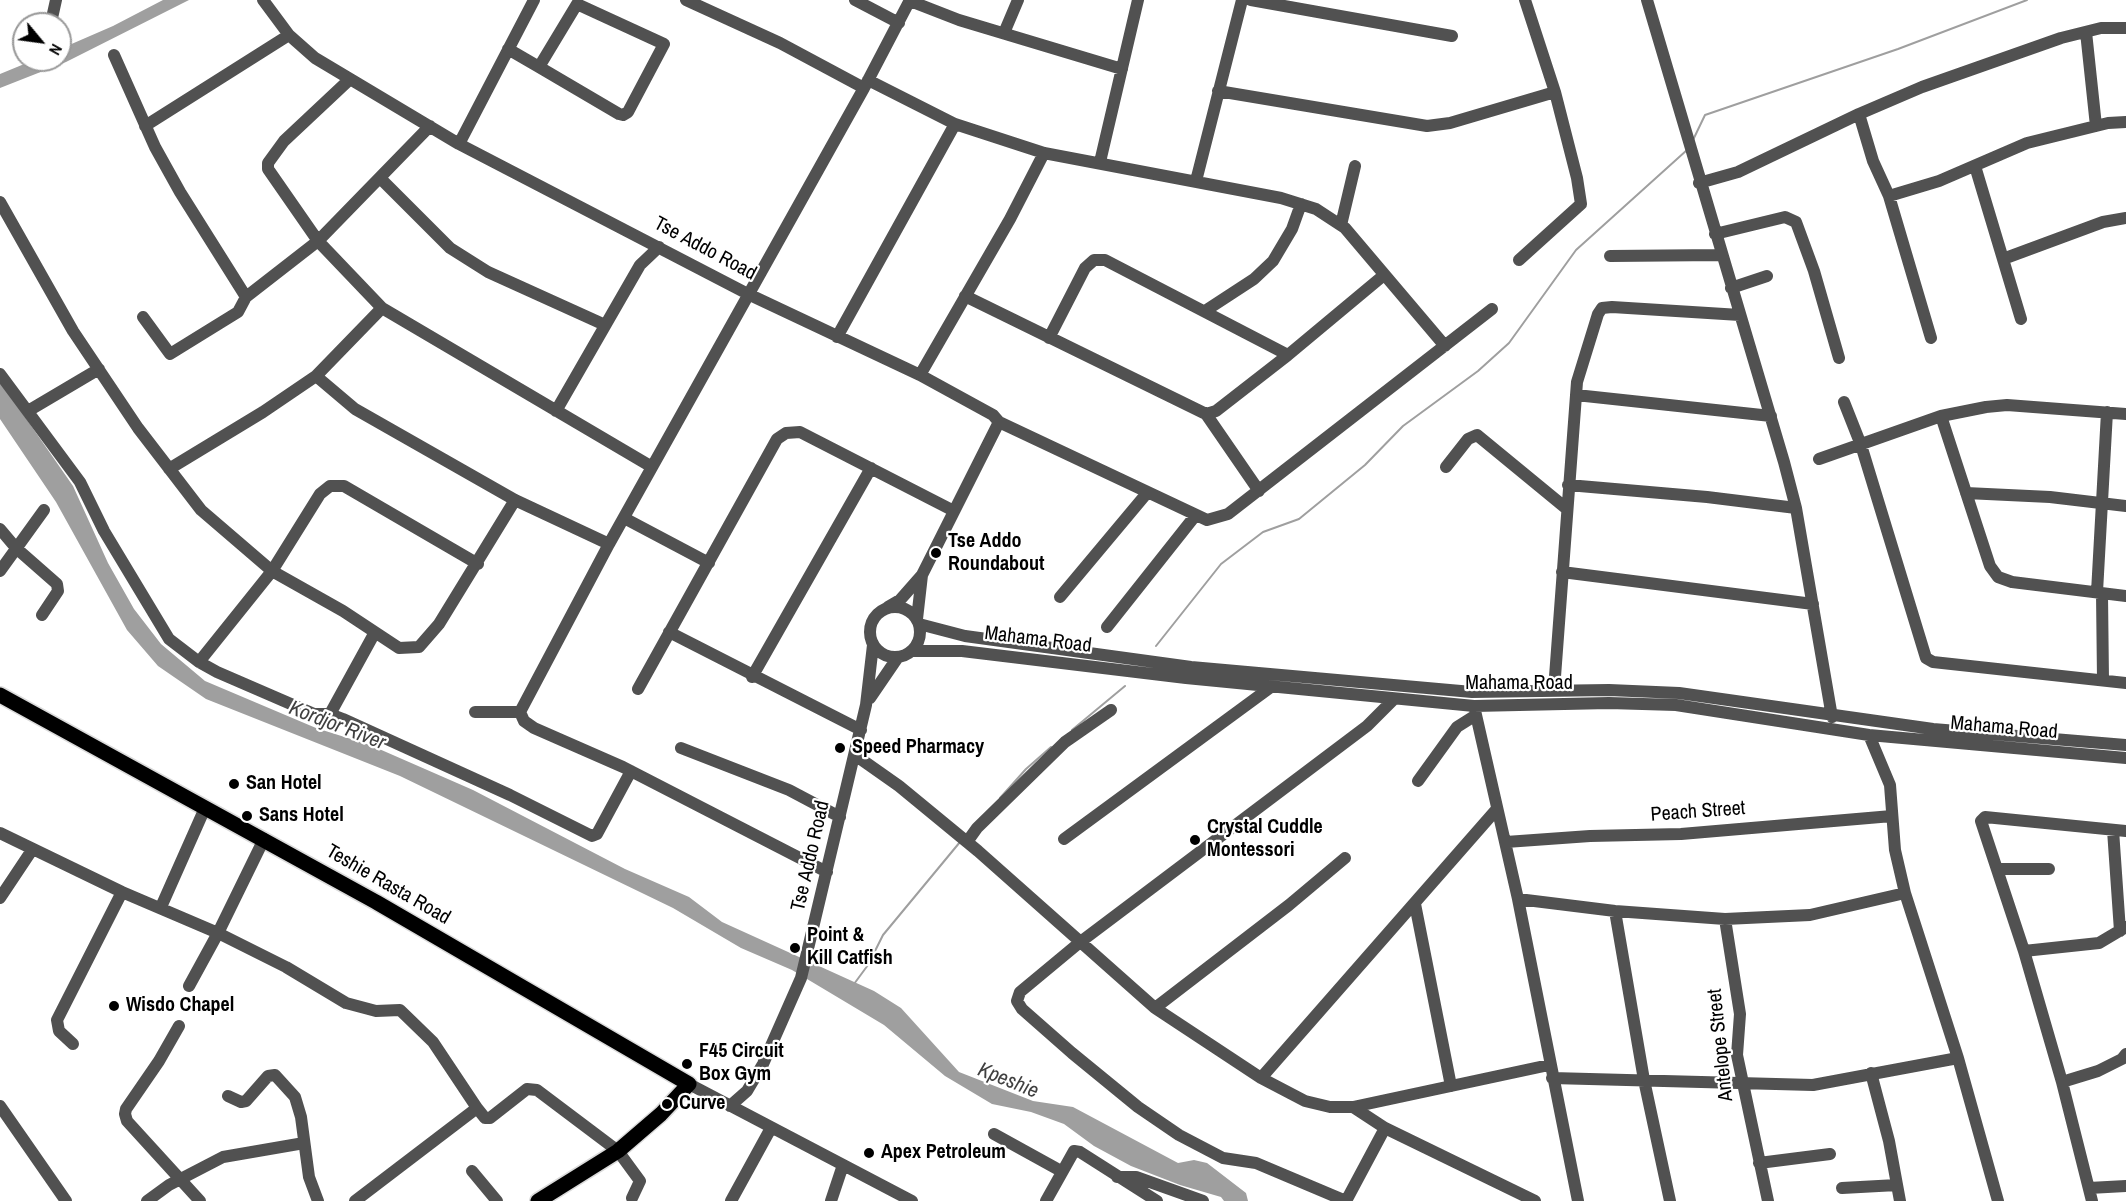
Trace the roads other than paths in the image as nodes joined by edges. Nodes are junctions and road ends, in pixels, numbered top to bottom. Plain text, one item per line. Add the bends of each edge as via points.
1 (263, 0) edge
2 (534, 0) edge
3 (686, 0) edge
4 (855, 0) edge
5 (1018, 0) edge
6 (1138, 0) edge
7 (1242, 0) edge
8 (1251, 0) edge
9 (1525, 0) edge
10 (1647, 0) edge
11 (910, 1) edge
12 (898, 23) junction
13 (2126, 28) edge
14 (2086, 32) junction
15 (1004, 33) junction
16 (288, 34) junction
17 (1452, 36) dead end
18 (508, 49) junction
19 (114, 55) dead end
20 (539, 67) junction
21 (1122, 69) junction
22 (349, 80) junction
23 (866, 85) junction
24 (1218, 91) junction
25 (1555, 92) junction
26 (1859, 114) junction
27 (2126, 122) edge
28 (955, 124) junction
29 (146, 126) junction
30 (430, 126) junction
31 (2096, 126) junction
32 (459, 144) junction
33 (1044, 153) junction
34 (1100, 162) junction
35 (1355, 166) dead end
36 (1975, 166) junction
37 (381, 179) junction
38 (1196, 181) junction
39 (1699, 183) junction
40 (1889, 196) junction
41 (0, 202) edge
42 (1301, 204) junction
43 (2126, 219) edge
44 (1341, 225) junction
45 (1715, 234) junction
46 (318, 241) junction
47 (658, 247) junction
48 (1721, 255) junction
49 (1610, 256) dead end
50 (2003, 259) junction
51 (1519, 260) dead end
52 (1384, 275) junction
53 (1767, 276) dead end
54 (1731, 288) junction
55 (748, 294) junction
56 (965, 296) junction
57 (246, 297) junction
58 (382, 308) junction
59 (1492, 309) dead end
60 (1205, 311) junction
61 (1740, 315) junction
62 (143, 316) dead end
63 (2021, 319) dead end
64 (605, 325) junction
65 (837, 337) junction
66 (1049, 338) junction
67 (1931, 338) dead end
68 (1445, 346) junction
69 (1288, 355) junction
70 (1839, 358) dead end
71 (99, 369) junction
72 (0, 374) edge
73 (920, 375) junction
74 (316, 376) junction
75 (1576, 395) junction
76 (1844, 402) dead end
77 (28, 411) junction
78 (556, 411) junction
79 (2107, 412) junction
80 (1206, 414) junction
81 (2126, 414) edge
82 (1771, 416) junction
83 (1941, 416) junction
84 (999, 422) junction
85 (1861, 445) junction
86 (1819, 459) dead end
87 (652, 467) junction
88 (1446, 467) dead end
89 (871, 468) junction
90 (168, 469) junction
91 (1568, 485) junction
92 (1259, 491) junction
93 (1148, 493) junction
94 (1966, 493) junction
95 (515, 501) junction
96 (2102, 504) junction
97 (2126, 506) edge
98 (1796, 508) junction
99 (1567, 509) junction
100 (44, 510) dead end
101 (954, 511) junction
102 (1195, 516) junction
103 (624, 518) junction
104 (0, 529) edge
105 (609, 544) junction
106 (16, 548) junction
107 (709, 563) junction
108 (478, 564) junction
109 (0, 571) edge
110 (272, 571) junction
111 (1562, 572) junction
112 (922, 575) junction
113 (2099, 593) junction
114 (2126, 596) edge
115 (1060, 597) dead end
116 (1813, 604) junction
117 (888, 607) junction
118 (42, 615) dead end
119 (918, 621) junction
120 (1107, 627) dead end
121 (669, 632) junction
122 (374, 634) junction
123 (873, 645) junction
124 (912, 651) junction
125 (898, 657) junction
126 (199, 662) junction
127 (752, 676) junction
128 (2103, 680) junction
129 (2126, 683) edge
130 (1271, 687) junction
131 (638, 689) dead end
132 (1554, 690) junction
133 (0, 694) edge
134 (1394, 699) junction
135 (867, 705) junction
136 (1111, 710) dead end
137 (1475, 711) junction
138 (475, 712) dead end
139 (520, 712) junction
140 (330, 714) junction
141 (1832, 717) junction
142 (861, 730) junction
143 (1869, 735) junction
144 (2126, 745) edge
145 (681, 748) dead end
146 (855, 755) junction
147 (2126, 758) edge
148 (630, 771) junction
149 (1418, 782) dead end
150 (205, 808) junction
151 (1496, 810) junction
152 (1892, 816) junction
153 (840, 817) junction
154 (2120, 830) edge
155 (0, 833) edge
156 (264, 839) junction
157 (1064, 839) dead end
158 (967, 841) junction
159 (1506, 842) junction
160 (32, 850) junction
161 (1345, 858) dead end
162 (1999, 869) junction
163 (2049, 869) dead end
164 (827, 872) junction
165 (122, 892) junction
166 (1905, 893) junction
167 (0, 898) edge
168 (1518, 899) junction
169 (1415, 904) junction
170 (160, 907) junction
171 (1615, 911) junction
172 (1725, 919) junction
173 (2123, 929) edge
174 (218, 933) junction
175 (1079, 943) junction
176 (2024, 951) junction
177 (189, 986) dead end
178 (1155, 1008) junction
179 (179, 1026) dead end
180 (73, 1044) dead end
181 (2126, 1054) edge
182 (1958, 1058) junction
183 (1550, 1065) junction
184 (1871, 1074) junction
185 (1261, 1078) junction
186 (1552, 1078) junction
187 (1644, 1080) junction
188 (1744, 1081) junction
189 (2062, 1082) junction
190 (689, 1084) junction
191 (1451, 1086) junction
192 (228, 1096) dead end
193 (0, 1106) edge
194 (730, 1106) junction
195 (1353, 1107) junction
196 (477, 1108) junction
197 (771, 1128) junction
198 (1385, 1128) junction
199 (994, 1134) dead end
200 (303, 1143) junction
201 (618, 1151) junction
202 (1830, 1154) dead end
203 (1760, 1163) junction
204 (843, 1165) junction
205 (472, 1171) dead end
206 (1062, 1171) junction
207 (1117, 1177) junction
208 (182, 1178) junction
209 (1897, 1185) junction
210 (2126, 1186) edge
211 (1842, 1188) dead end
212 (2089, 1188) junction
213 (632, 1198) dead end
214 (66, 1201) edge
215 (147, 1201) edge
216 (200, 1201) edge
217 (318, 1201) edge
218 (355, 1201) edge
219 (496, 1201) edge
220 (538, 1201) edge
221 (731, 1201) edge
222 (831, 1201) edge
223 (912, 1201) edge
224 (1046, 1201) edge
225 (1157, 1201) edge
226 (1203, 1201) edge
227 (1535, 1201) edge
228 (1578, 1201) edge
229 (1670, 1201) edge
230 (1768, 1201) edge
231 (1900, 1201) edge
232 (1998, 1201) edge
233 (2092, 1201) edge

1 - 16 street, Tse Addo Road
2 - 18 street
3 - 23 street
4 - 12 street
5 - 15 street
6 - 21 street
7 - 24 street
8 - 17 street
9 - 25 street
10 - 39 street
11 - 12 street
11 - 15 street
12 - 23 street
13 - 14 street
14 - 26 street via 1922,87
14 - 31 street
15 - 21 street
16 - 22 street, Tse Addo Road
16 - 29 street
18 - 20 street
18 - 32 street
19 - 29 street
20 - 20 street via 623,115 664,44 577,4
21 - 34 street
22 - 30 street, Tse Addo Road
22 - 46 street via 284,141 268,163 268,169
23 - 28 street
23 - 55 street
24 - 25 street via 1427,126 1450,123
24 - 38 street
25 - 51 street via 1581,204
26 - 39 street via 1738,172
26 - 40 street via 1873,161
27 - 31 street
28 - 33 street
28 - 65 street
29 - 57 street via 180,192
30 - 32 street, Tse Addo Road
30 - 37 street
31 - 36 street via 2027,143
32 - 47 street, Tse Addo Road
33 - 34 street
33 - 56 street
34 - 38 street
35 - 44 street
36 - 40 street
36 - 50 street
37 - 46 street
37 - 64 street via 450,248 488,272
38 - 42 street
39 - 45 street
40 - 67 street
41 - 71 street
42 - 44 street
42 - 60 street via 1273,261 1254,279
43 - 50 street via 2103,222
44 - 52 street
45 - 48 street
45 - 70 street via 1785,217 1796,222
46 - 57 street
46 - 58 street
47 - 55 street, Tse Addo Road
47 - 64 street via 640,265
48 - 49 street
48 - 54 street
50 - 63 street
52 - 68 street
52 - 69 street
53 - 54 street
54 - 61 street
55 - 65 street, Tse Addo Road
55 - 87 street
56 - 66 street
56 - 73 street
57 - 62 street via 238,312 170,354
58 - 74 street
58 - 78 street
59 - 68 street
60 - 66 street via 1105,260 1094,260 1085,268
60 - 69 street
61 - 75 street via 1602,308
61 - 82 street
64 - 78 street
65 - 73 street, Tse Addo Road
66 - 80 street
68 - 92 street
69 - 80 street via 1216,411
71 - 77 street
71 - 90 street
72 - 77 street
73 - 84 street, Tse Addo Road
74 - 90 street
74 - 95 street via 355,409
75 - 82 street
75 - 91 street
76 - 85 street
77 - 126 street via 80,482 104,531 169,639
78 - 87 street
79 - 81 street
79 - 83 street via 2007,405
79 - 96 street
80 - 92 street
82 - 98 street
83 - 85 street
83 - 94 street
84 - 93 street, Tse Addo Road
84 - 101 street
85 - 86 street
85 - 128 street via 1926,658 1933,662
87 - 103 street
88 - 99 street via 1468,439 1478,435
89 - 101 street
89 - 107 street via 800,432 786,432 777,439
89 - 127 street
90 - 110 street via 201,510
91 - 98 street
91 - 99 street
92 - 102 street via 1216,519
93 - 102 street, Tse Addo Road
93 - 115 street
94 - 96 street via 2050,496
94 - 113 street via 1990,566 1998,577
95 - 105 street
95 - 108 street
96 - 97 street
96 - 113 street
98 - 116 street
99 - 111 street
100 - 106 street
101 - 112 street
102 - 120 street
103 - 105 street
103 - 107 street
104 - 106 street
105 - 139 street
106 - 109 street
106 - 118 street via 58,587
107 - 121 street
108 - 110 street via 344,486 330,486 320,494
108 - 122 street via 419,647 399,648
110 - 122 street via 343,611
110 - 126 street
111 - 116 street
111 - 132 street
112 - 117 street via 900,600
112 - 119 street
113 - 114 street
113 - 128 street
116 - 141 street
117 - 119 street via 904,608
117 - 123 street via 880,611 870,627
119 - 124 street via 918,643
119 - 132 street, Mahama Road via 964,636 1191,667 1472,692
121 - 127 street
121 - 131 street
122 - 140 street
123 - 125 street via 888,656
123 - 135 street, Tse Addo Road
124 - 125 street
124 - 130 street, Mahama Road via 962,651
125 - 135 street, Tse Addo Road
126 - 140 street via 314,714
127 - 142 street
128 - 129 street
130 - 134 street, Mahama Road
130 - 157 street
132 - 141 street, Mahama Road via 1678,693
133 - 150 main road, Teshie Rasta Road
134 - 137 street, Mahama Road
134 - 175 street via 1367,726
135 - 142 street, Tse Addo Road
136 - 158 street via 1065,742
137 - 143 street, Mahama Road via 1609,703 1676,705
137 - 149 street via 1457,727
137 - 151 street
138 - 139 street
139 - 148 street via 534,728
140 - 148 street via 592,836 597,834
141 - 144 street, Mahama Road
142 - 146 street, Tse Addo Road
143 - 147 street, Mahama Road
143 - 152 street via 1890,785
145 - 153 street via 789,789
146 - 153 street, Tse Addo Road
146 - 158 street
148 - 164 street
150 - 156 main road, Teshie Rasta Road
150 - 170 street
151 - 159 street
151 - 169 street
152 - 159 street, Peach Street via 1681,834
152 - 166 street
153 - 164 street, Tse Addo Road
154 - 162 street via 1985,817 1981,822
154 - 173 street
155 - 160 street
156 - 174 street
156 - 190 main road, Teshie Rasta Road
158 - 175 street
159 - 168 street
160 - 165 street
160 - 167 street
161 - 178 street
162 - 163 street
162 - 176 street
164 - 194 street, Tse Addo Road via 810,947 788,1008 754,1081
165 - 170 street
165 - 180 street via 57,1020 59,1031
166 - 172 street via 1810,915
166 - 182 street
168 - 171 street
168 - 183 street
169 - 185 street
169 - 191 street
170 - 174 street
171 - 172 street
171 - 187 street
172 - 188 street, Antelope Street via 1740,1014 1737,1056
173 - 176 street via 2099,944
174 - 177 street
174 - 196 street via 286,967 346,1004 376,1011 400,1010 433,1042
175 - 178 street
175 - 198 street via 1020,992 1017,1001 1072,1053 1179,1135 1223,1158 1256,1164 1346,1201
176 - 189 street
178 - 185 street
179 - 208 street via 125,1114 127,1121
181 - 189 street via 2098,1071
182 - 184 street
182 - 232 street
183 - 186 street
183 - 191 street
184 - 188 street via 1813,1085
184 - 209 street
185 - 195 street via 1305,1101
186 - 187 street
186 - 228 street
187 - 188 street
187 - 229 street
188 - 203 street, Antelope Street via 1746,1107
189 - 212 street
190 - 194 street
190 - 201 main road
191 - 195 street
192 - 200 street via 246,1101 268,1076 275,1075 295,1097
193 - 214 street
194 - 197 street
195 - 198 street
196 - 201 street via 485,1118 490,1118 531,1088
196 - 218 street
197 - 204 street
197 - 221 street
198 - 227 street
199 - 206 street
200 - 208 street via 223,1157
200 - 217 street
201 - 213 street via 640,1181
201 - 220 main road
202 - 203 street
203 - 230 street, Antelope Street
204 - 222 street
204 - 223 street
205 - 219 street
206 - 207 street via 1074,1151
206 - 224 street
207 - 225 street
207 - 226 street via 1136,1177
208 - 215 street
208 - 216 street
209 - 211 street
209 - 231 street
210 - 212 street
212 - 233 street

